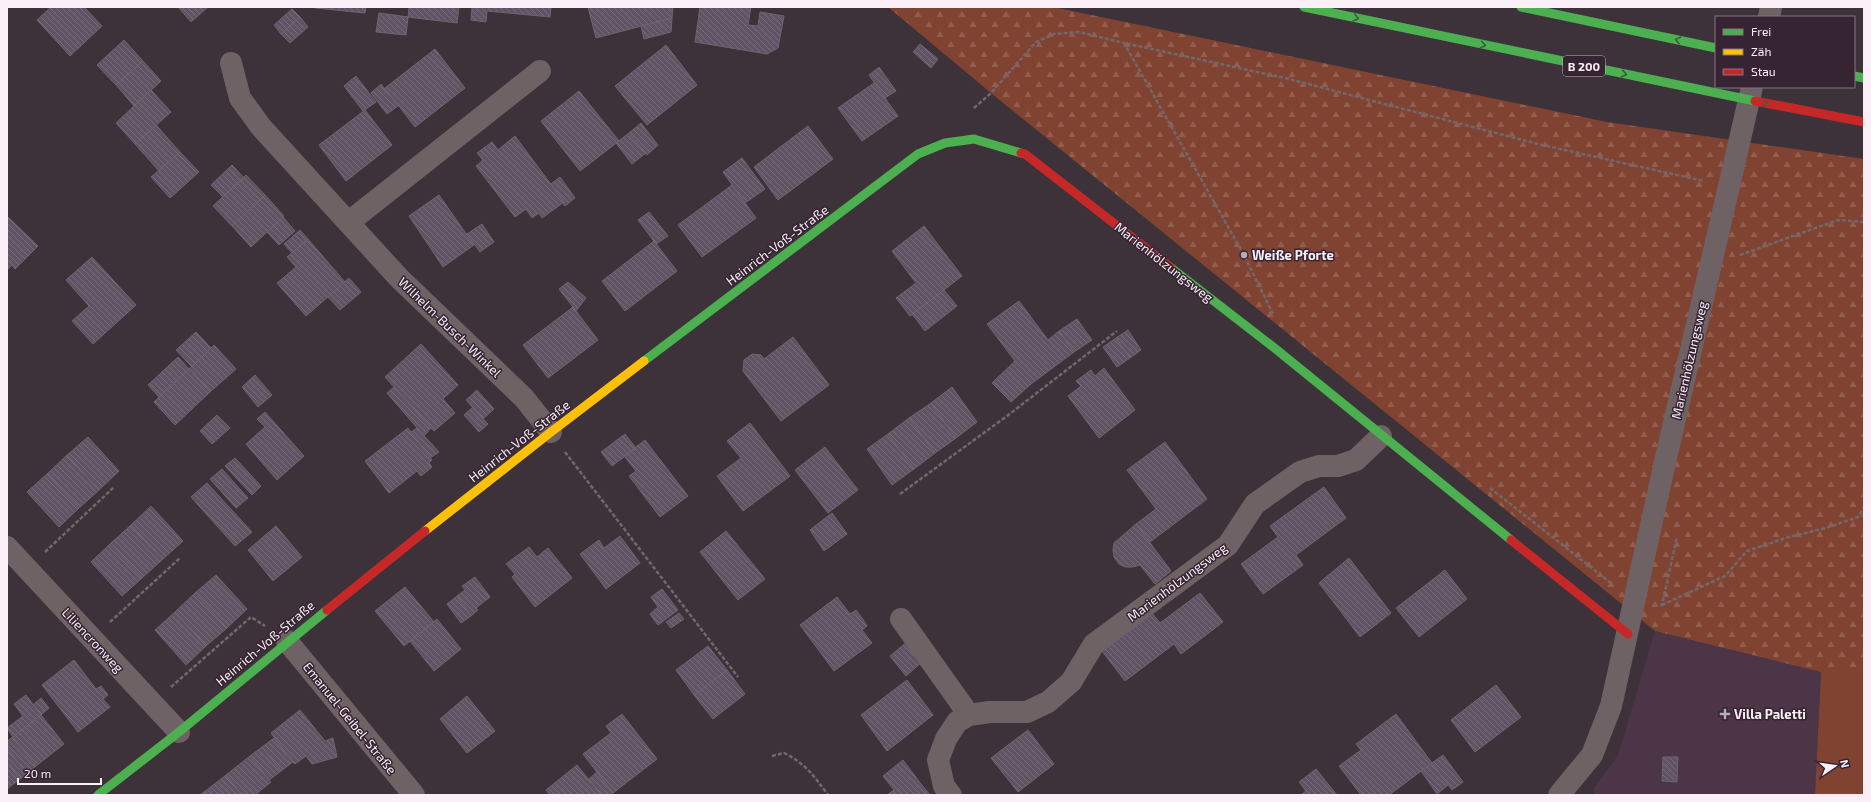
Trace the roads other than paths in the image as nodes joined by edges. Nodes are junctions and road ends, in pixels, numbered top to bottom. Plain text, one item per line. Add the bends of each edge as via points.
1 (1304, 7) edge
2 (1521, 7) edge
3 (1715, 48) edge
4 (231, 63) dead end
5 (540, 71) dead end
6 (1752, 88) edge
7 (1864, 122) edge
8 (974, 139) joint
9 (349, 222) junction
10 (550, 432) junction
11 (1381, 436) junction
12 (7, 547) edge
13 (901, 619) dead end
14 (1628, 634) junction
15 (287, 641) junction
16 (969, 715) junction
17 (179, 732) junction
18 (98, 795) edge
19 (414, 795) edge
20 (951, 795) edge
21 (1559, 795) edge

1 -> 7 main road, B 200
3 -> 2 main road
4 - 9 street, Wilhelm-Busch-Winkel via 240,98 261,127
5 - 9 street
6 - 14 street, Marienhölzungsweg
8 - 10 main road, Heinrich-Voß-Straße via 944,143 918,154
8 - 11 main road, Marienhölzungsweg via 1025,154 1277,350
9 - 10 street, Wilhelm-Busch-Winkel via 399,278 524,398
10 - 15 main road, Heinrich-Voß-Straße
11 - 14 main road, Marienhölzungsweg
11 - 16 street, Marienhölzungsweg via 1356,460 1338,466 1319,466 1300,472 1255,504 1228,545 1094,644 1071,682 1048,702 1027,712
12 - 17 street, Liliencronweg
13 - 16 street
14 - 21 street, Marienhölzungsweg via 1611,706 1592,755
15 - 17 main road, Heinrich-Voß-Straße
15 - 19 street, Emanuel-Geibel-Straße
16 - 20 street via 957,722 946,739 938,760 944,786
17 - 18 main road, Heinrich-Voß-Straße

